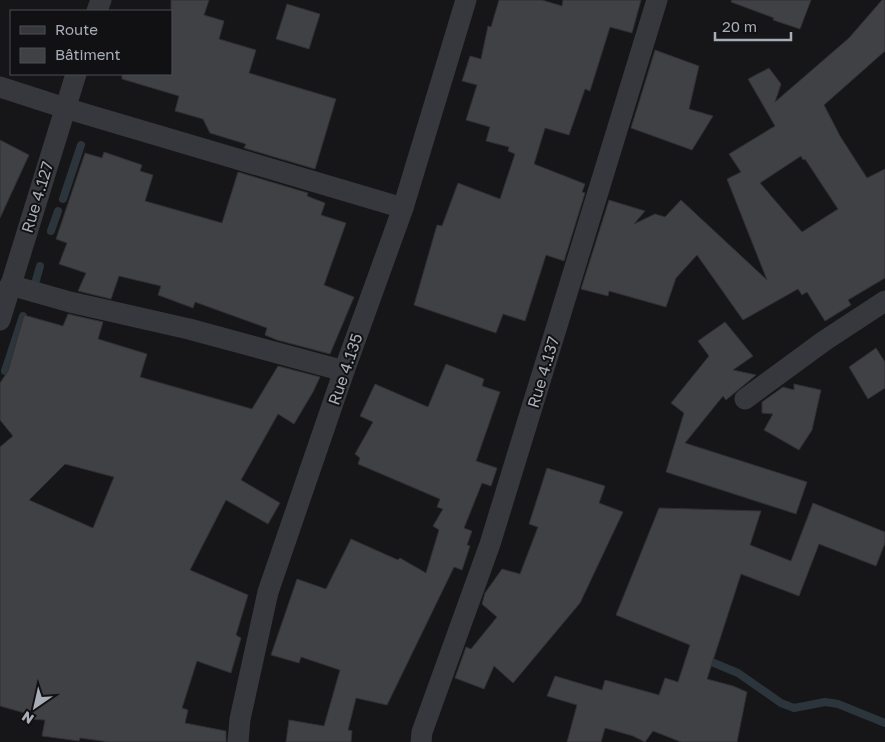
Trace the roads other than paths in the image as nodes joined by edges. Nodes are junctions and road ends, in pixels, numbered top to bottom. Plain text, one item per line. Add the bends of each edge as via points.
1 (466, 0) edge
2 (657, 0) edge
3 (76, 75) edge
4 (0, 87) edge
5 (65, 108) junction
6 (402, 208) junction
7 (10, 285) junction
8 (885, 301) edge
9 (0, 320) edge
10 (344, 371) junction
11 (745, 399) dead end
12 (238, 742) edge
13 (421, 742) edge

1 - 6 street, Rue 4.135
2 - 13 street, Rue 4.137 via 490,544
3 - 5 street, Rue 4.127
4 - 5 street
5 - 6 street
5 - 7 street, Rue 4.127
6 - 10 street, Rue 4.135
7 - 9 street, Rue 4.127
7 - 10 street
8 - 11 street
10 - 12 street, Rue 4.135 via 268,592 240,719

